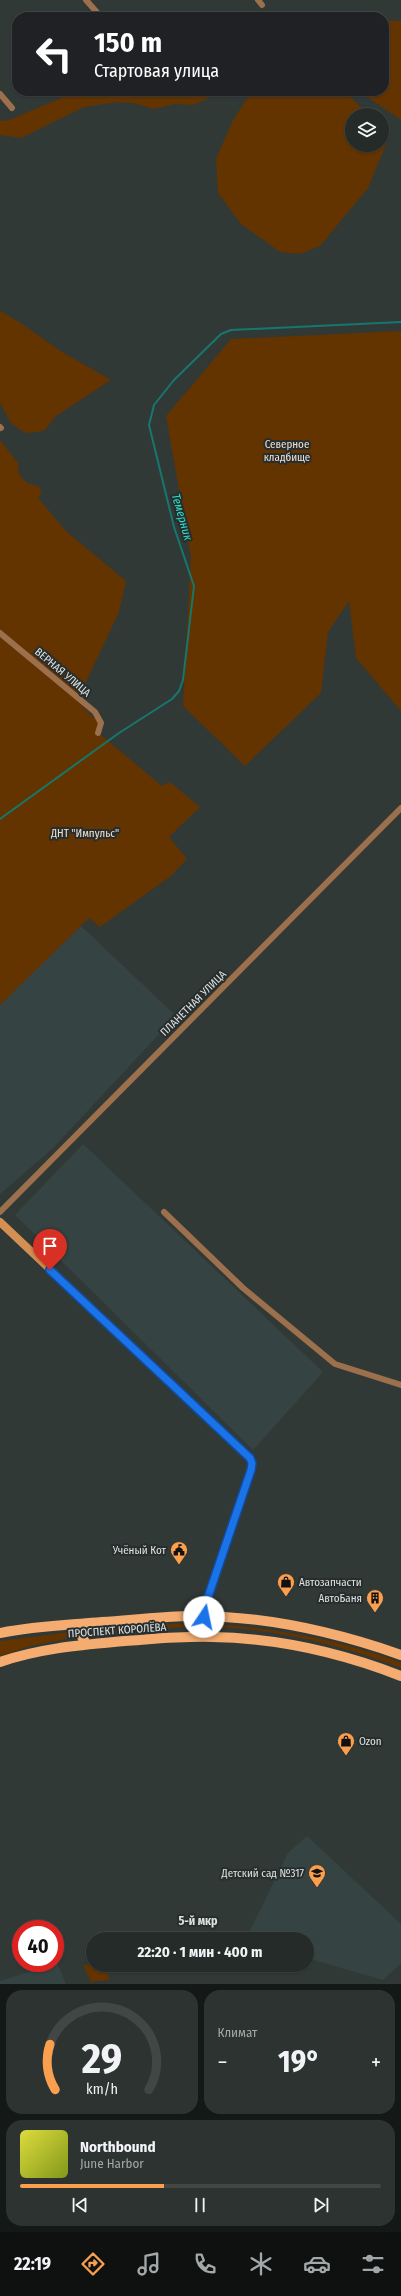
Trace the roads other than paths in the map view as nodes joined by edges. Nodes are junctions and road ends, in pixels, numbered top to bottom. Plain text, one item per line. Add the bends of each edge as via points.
1 (86, 0) edge
2 (97, 12) edge
3 (0, 94) edge
4 (12, 108) dead end
5 (0, 633) edge
6 (98, 733) dead end
7 (401, 808) edge
8 (0, 1212) edge
9 (164, 1212) dead end
10 (0, 1222) edge
11 (401, 1385) edge
12 (204, 1617) junction
13 (86, 1624) junction
14 (0, 1633) edge
15 (86, 1644) junction
16 (401, 1655) edge
17 (0, 1662) edge
18 (401, 1676) edge

1 - 2 street
3 - 4 street
5 - 6 street, ВЕРНАЯ УЛИЦА via 94,712 101,722
7 - 8 street, ПЛАНЕТНАЯ УЛИЦА
9 - 11 street via 243,1288 335,1364
10 - 12 street via 250,1458 251,1470 209,1594
12 - 13 main road, ПРОСПЕКТ КОРОЛЁВА
12 - 16 main road, ПРОСПЕКТ КОРОЛЁВА via 295,1626 356,1640
13 - 14 main road, ПРОСПЕКТ КОРОЛЁВА via 45,1626
13 - 15 main road via 81,1635
15 - 17 main road, ПРОСПЕКТ КОРОЛЁВА via 49,1649
15 - 18 main road, ПРОСПЕКТ КОРОЛЁВА via 186,1637 241,1639 318,1651

